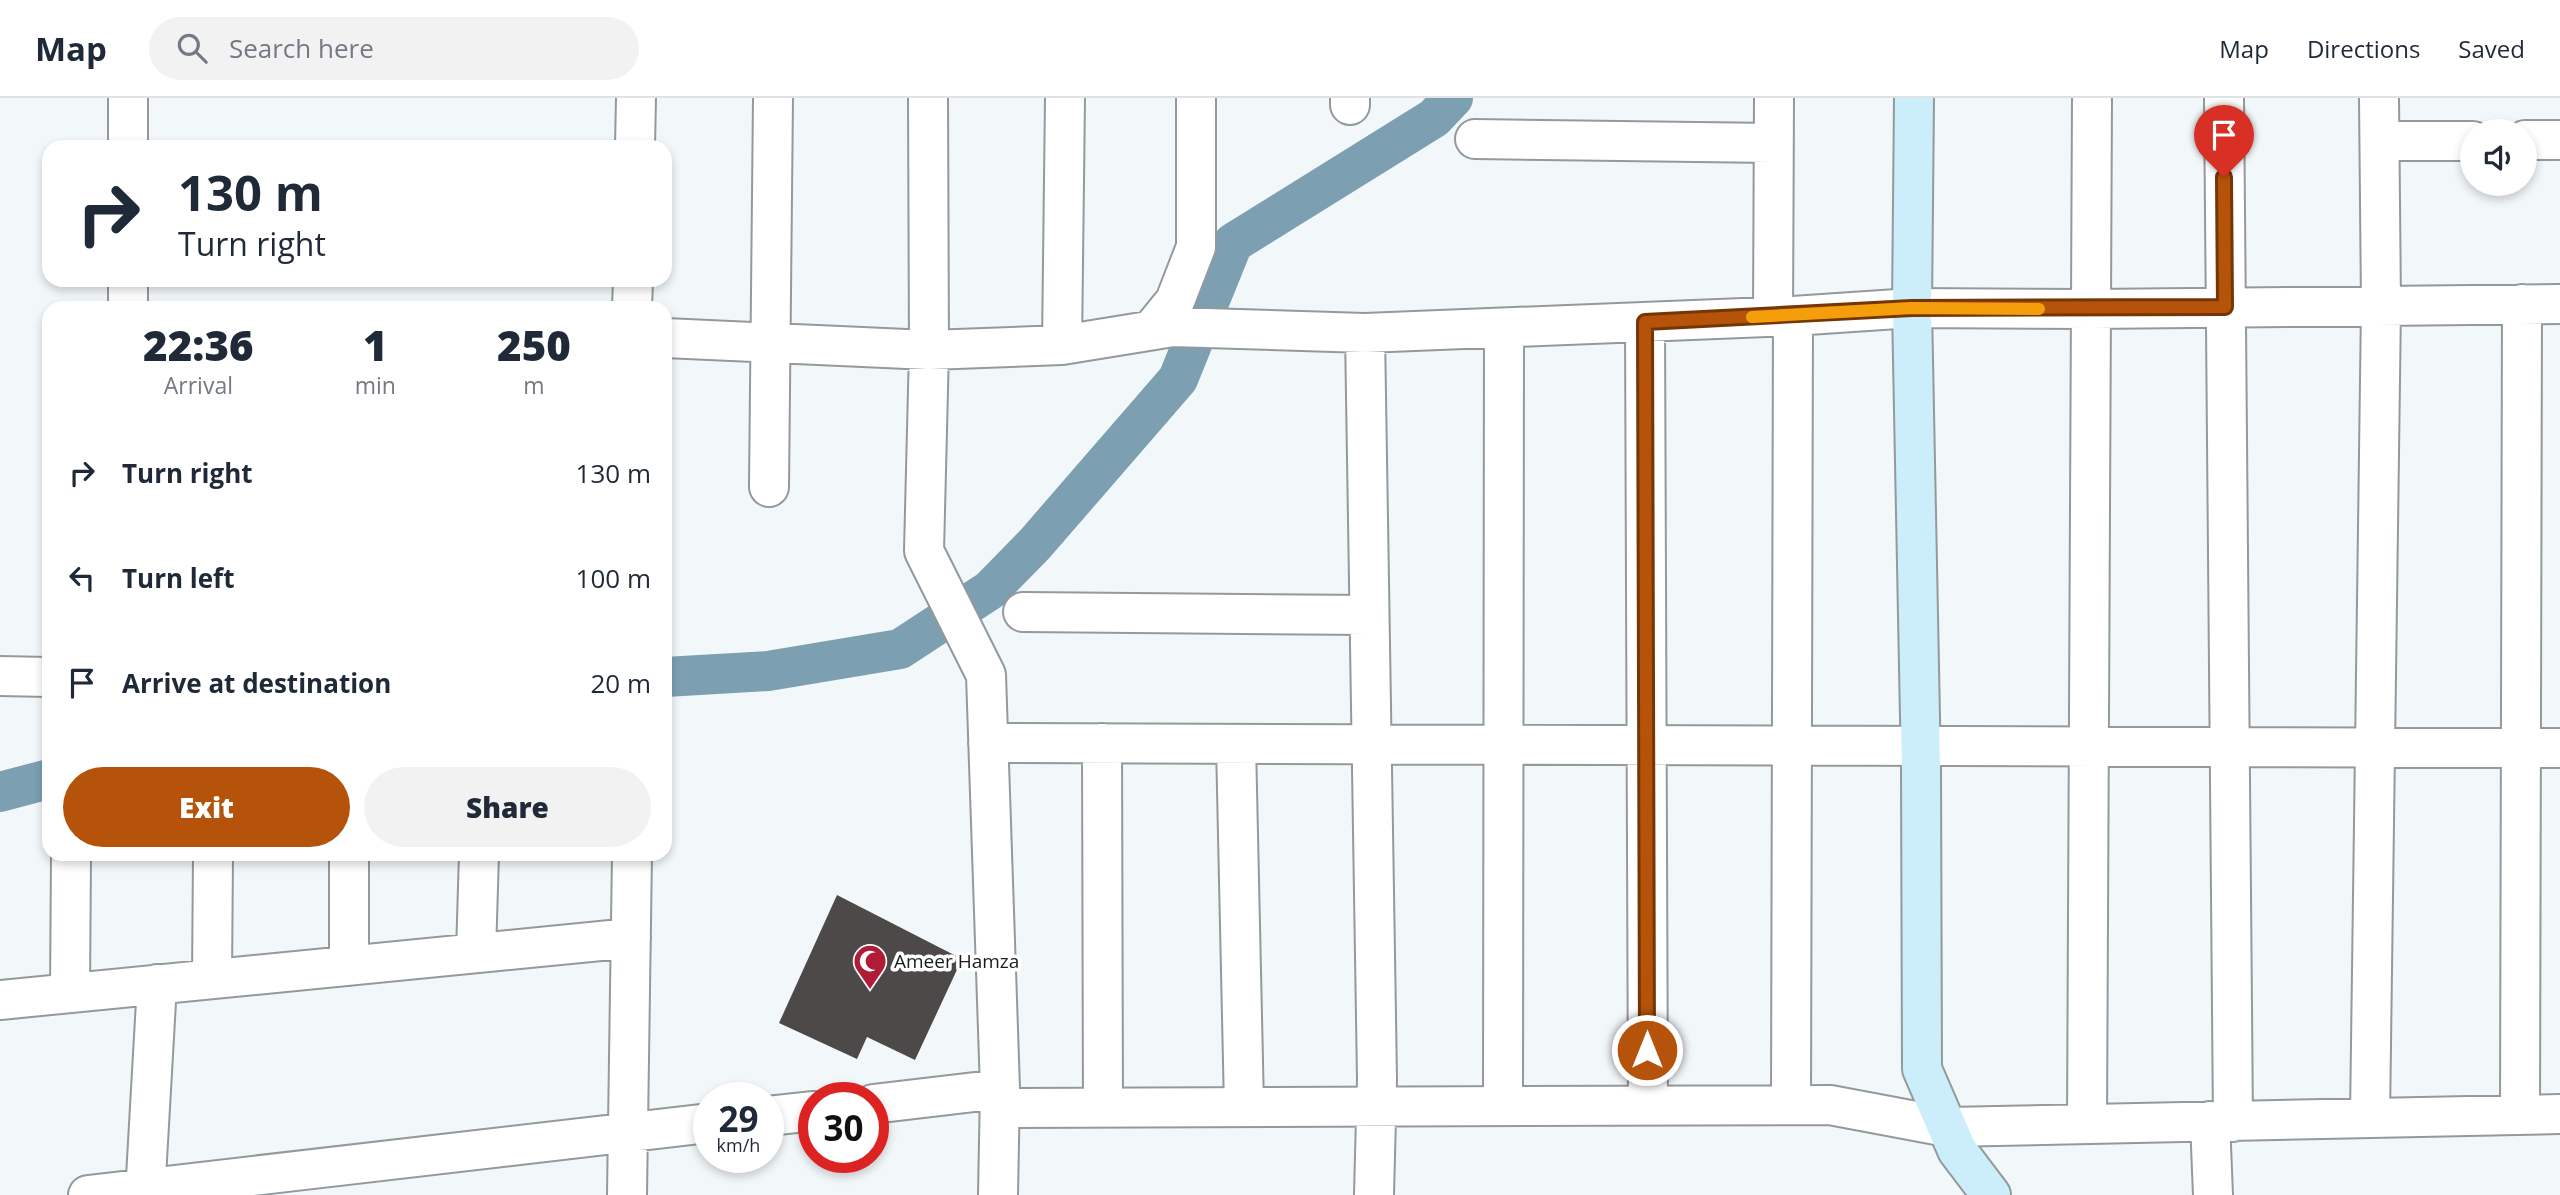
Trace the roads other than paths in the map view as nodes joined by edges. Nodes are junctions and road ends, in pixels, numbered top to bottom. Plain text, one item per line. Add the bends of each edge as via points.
1 (128, 98) edge
2 (636, 98) edge
3 (773, 98) edge
4 (928, 98) edge
5 (1065, 98) edge
6 (1196, 98) edge
7 (1774, 98) edge
8 (1914, 98) edge
9 (2092, 98) edge
10 (2224, 98) edge
11 (2379, 98) edge
12 (1475, 139) dead end
13 (128, 140) edge
14 (635, 140) edge
15 (2560, 140) edge
16 (2380, 141) junction
17 (2460, 141) edge
18 (2537, 141) edge
19 (1773, 143) junction
20 (2522, 304) junction
21 (2560, 304) edge
22 (2381, 306) junction
23 (2225, 307) junction
24 (1912, 308) junction
25 (2092, 309) junction
26 (1783, 316) junction
27 (1645, 322) junction
28 (1163, 327) junction
29 (1504, 328) junction
30 (1365, 333) junction
31 (672, 338) edge
32 (770, 343) junction
33 (1062, 345) junction
34 (929, 350) junction
35 (769, 487) dead end
36 (1023, 612) dead end
37 (1369, 615) junction
38 (0, 676) edge
39 (42, 677) edge
40 (988, 743) junction
41 (1102, 743) junction
42 (1236, 744) junction
43 (1371, 744) junction
44 (1503, 745) junction
45 (1646, 745) junction
46 (1792, 746) junction
47 (1921, 746) junction
48 (2089, 747) junction
49 (2229, 747) junction
50 (2375, 748) junction
51 (2520, 748) junction
52 (2560, 748) edge
53 (71, 861) edge
54 (213, 861) edge
55 (349, 861) edge
56 (479, 861) edge
57 (632, 861) edge
58 (631, 938) junction
59 (476, 953) junction
60 (349, 966) junction
61 (212, 979) junction
62 (157, 984) junction
63 (70, 993) junction
64 (0, 1000) edge
65 (1000, 1099) junction
66 (889, 1103) edge
67 (1648, 1105) junction
68 (1791, 1105) junction
69 (1377, 1106) junction
70 (1503, 1106) junction
71 (1103, 1107) junction
72 (1244, 1107) junction
73 (2560, 1114) edge
74 (2520, 1115) junction
75 (2370, 1118) junction
76 (2221, 1121) junction
77 (2087, 1124) junction
78 (693, 1125) edge
79 (1947, 1127) junction
80 (627, 1132) junction
81 (1977, 1191) edge
82 (145, 1192) edge
83 (88, 1195) edge
84 (627, 1195) edge
85 (998, 1195) edge
86 (1374, 1195) edge
87 (2213, 1195) edge

1 - 13 street
2 - 14 street
3 - 32 street
4 - 34 street
5 - 33 street
6 - 28 street via 1196,247
7 - 19 street
8 - 24 street
9 - 25 street
10 - 23 street
11 - 16 street
12 - 19 street
15 - 18 street
16 - 17 street
16 - 22 street
19 - 26 street
20 - 21 street
20 - 22 street
20 - 51 street
22 - 23 street
22 - 50 street
23 - 25 street
23 - 49 street
24 - 25 street
24 - 26 street
24 - 47 street
25 - 48 street
26 - 27 street
26 - 46 street
27 - 29 street
27 - 45 street
28 - 30 street
28 - 33 street
29 - 30 street
29 - 44 street
30 - 37 street
31 - 32 street
32 - 34 street
32 - 35 street
33 - 34 street
34 - 40 street via 924,551 986,676
36 - 37 street
37 - 43 street
38 - 39 street
40 - 41 street
40 - 65 street
41 - 42 street
41 - 71 street
42 - 43 street
42 - 72 street
43 - 44 street
43 - 69 street
44 - 45 street
44 - 70 street
45 - 46 street
45 - 67 street
46 - 47 street
46 - 68 street
47 - 48 street
47 - 79 street via 1922,1069
48 - 49 street
48 - 77 street
49 - 50 street
49 - 76 street
50 - 51 street
50 - 75 street
51 - 52 street
51 - 74 street
53 - 63 street
54 - 61 street
55 - 60 street
56 - 59 street
57 - 58 street
58 - 59 street
58 - 80 street
59 - 60 street
60 - 61 street
61 - 62 street
62 - 63 street
62 - 82 street
63 - 64 street
65 - 66 street
65 - 71 street
65 - 85 street
67 - 68 street
67 - 70 street
68 - 79 street via 1830,1105
69 - 70 street
69 - 72 street
69 - 86 street
71 - 72 street
73 - 74 street
74 - 75 street
75 - 76 street
76 - 77 street
76 - 87 street
77 - 79 street
78 - 80 street
79 - 81 street
80 - 82 street
80 - 84 street
82 - 83 street

